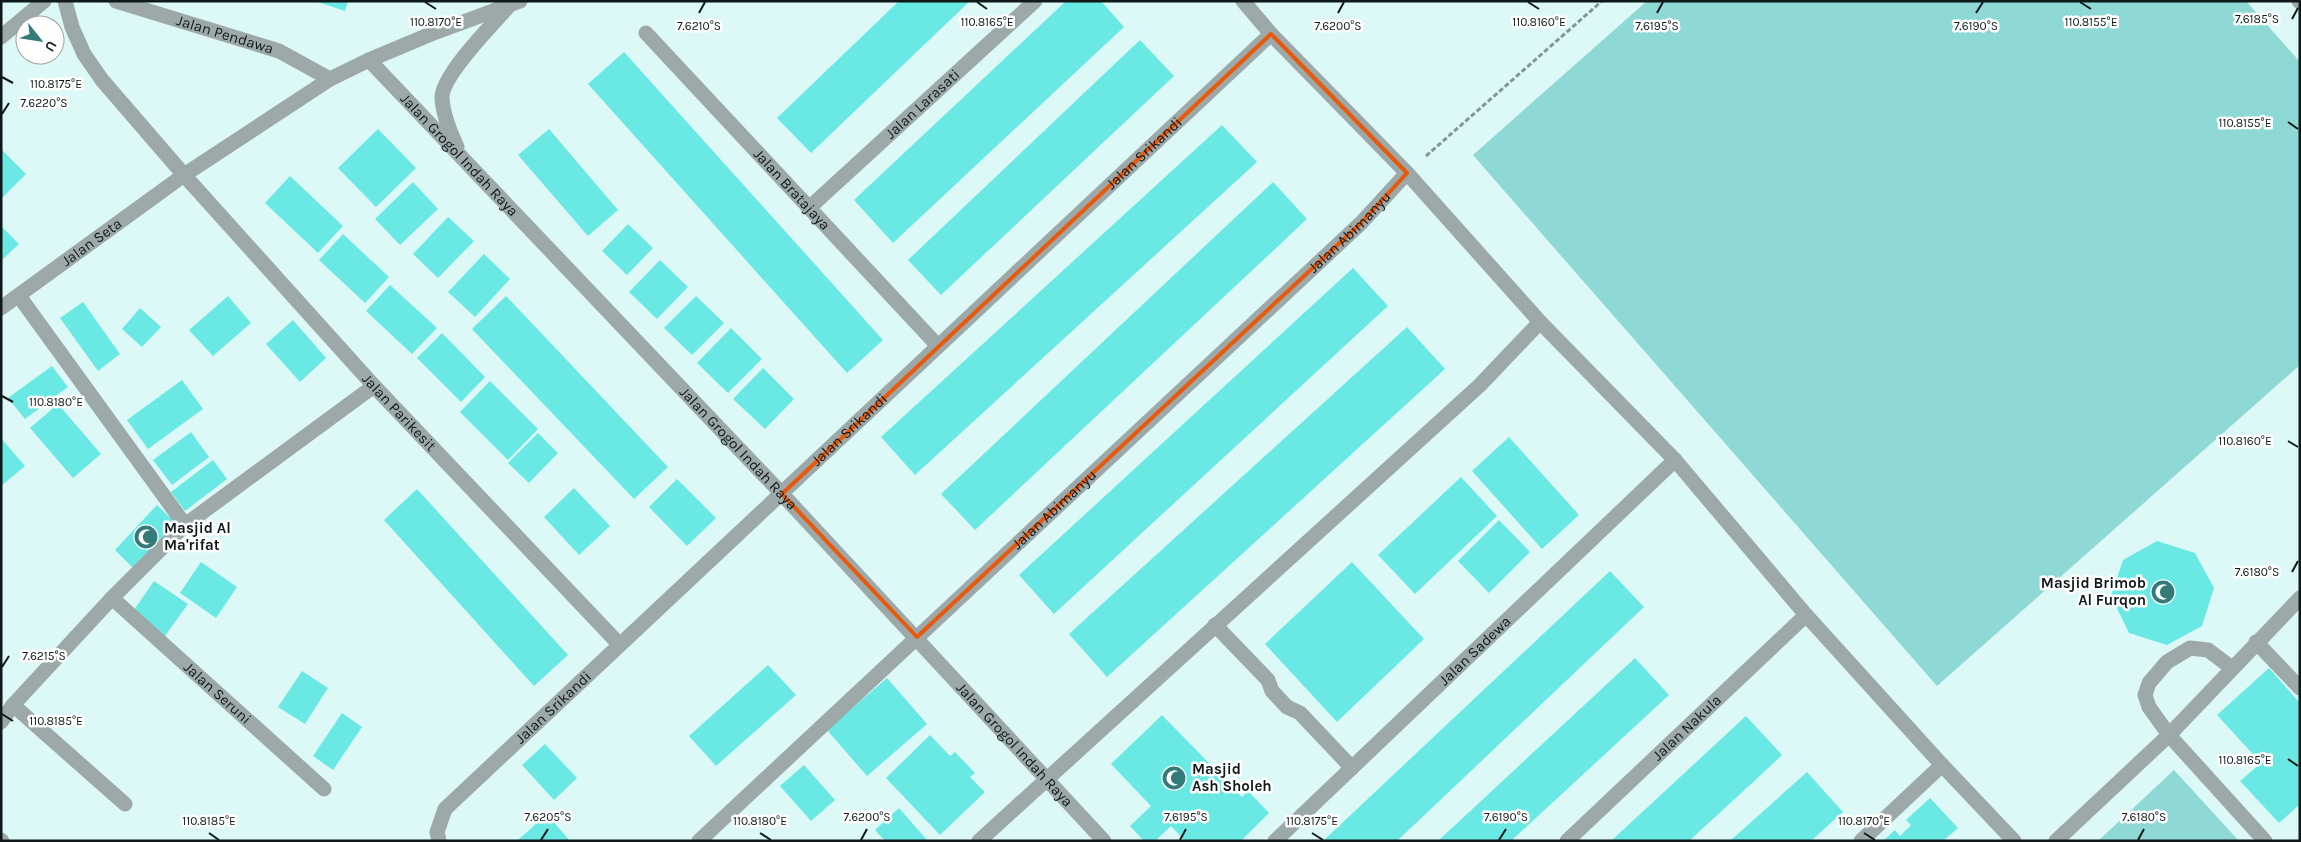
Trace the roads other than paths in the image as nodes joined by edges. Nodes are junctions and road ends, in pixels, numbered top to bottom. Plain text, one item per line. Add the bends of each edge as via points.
1 (44, 1) edge
2 (65, 1) edge
3 (116, 1) edge
4 (1035, 1) edge
5 (1243, 1) edge
6 (513, 2) edge
7 (646, 33) dead end
8 (1271, 34) junction
9 (1, 37) edge
10 (369, 60) junction
11 (330, 79) junction
12 (465, 162) junction
13 (1407, 173) junction
14 (184, 175) junction
15 (809, 208) junction
16 (19, 296) junction
17 (1, 308) edge
18 (1540, 322) junction
19 (938, 346) junction
20 (374, 386) junction
21 (1675, 460) junction
22 (782, 494) junction
23 (185, 525) junction
24 (112, 598) junction
25 (2300, 598) edge
26 (1806, 615) junction
27 (1215, 624) junction
28 (917, 638) junction
29 (2256, 642) junction
30 (619, 644) junction
31 (2232, 668) junction
32 (2300, 688) edge
33 (14, 705) junction
34 (1, 722) edge
35 (2169, 735) junction
36 (1942, 766) junction
37 (1352, 768) junction
38 (1045, 779) junction
39 (324, 789) dead end
40 (125, 804) dead end
41 (438, 836) edge
42 (699, 841) edge
43 (979, 841) edge
44 (1104, 841) edge
45 (1275, 841) edge
46 (1567, 841) edge
47 (1861, 841) edge
48 (2014, 841) edge
49 (2056, 841) edge
50 (2264, 841) edge

1 - 9 street
2 - 14 street, Jalan Parikesit via 84,54 102,80
3 - 11 street, Jalan Pendawa via 279,51
4 - 15 street, Jalan Larasati
5 - 8 street
6 - 10 street, Jalan Seta
6 - 12 street via 458,62 442,96 448,129
7 - 15 street, Jalan Bratajaya
8 - 13 street
8 - 19 street, Jalan Srikandi
10 - 11 street, Jalan Seta
10 - 12 street, Jalan Grogol Indah Raya
11 - 14 street, Jalan Seta
12 - 22 street, Jalan Grogol Indah Raya
13 - 18 street
13 - 28 street, Jalan Abimanyu via 1361,223
14 - 16 street, Jalan Seta
14 - 20 street, Jalan Parikesit
15 - 19 street, Jalan Bratajaya
16 - 17 street, Jalan Seta
16 - 23 street
18 - 21 street
18 - 27 street via 1480,385
19 - 22 street, Jalan Srikandi
20 - 23 street
20 - 30 street, Jalan Parikesit
21 - 26 street
21 - 37 street, Jalan Sadewa
22 - 28 street, Jalan Grogol Indah Raya
22 - 30 street, Jalan Srikandi
23 - 24 street
24 - 33 street
24 - 39 street, Jalan Seruni
25 - 29 street
26 - 36 street
26 - 46 street, Jalan Nakula
27 - 37 street via 1268,680 1272,691 1287,707 1300,713
27 - 38 street
28 - 38 street, Jalan Grogol Indah Raya
28 - 42 street, Jalan Abimanyu
29 - 31 street
29 - 32 street
30 - 41 street, Jalan Srikandi via 446,809
31 - 35 street
31 - 35 street via 2208,650 2190,648 2167,662 2149,683 2145,695 2149,707
33 - 34 street
33 - 40 street
35 - 49 street
35 - 50 street
36 - 47 street
36 - 48 street
37 - 45 street, Jalan Sadewa
38 - 43 street
38 - 44 street, Jalan Grogol Indah Raya

